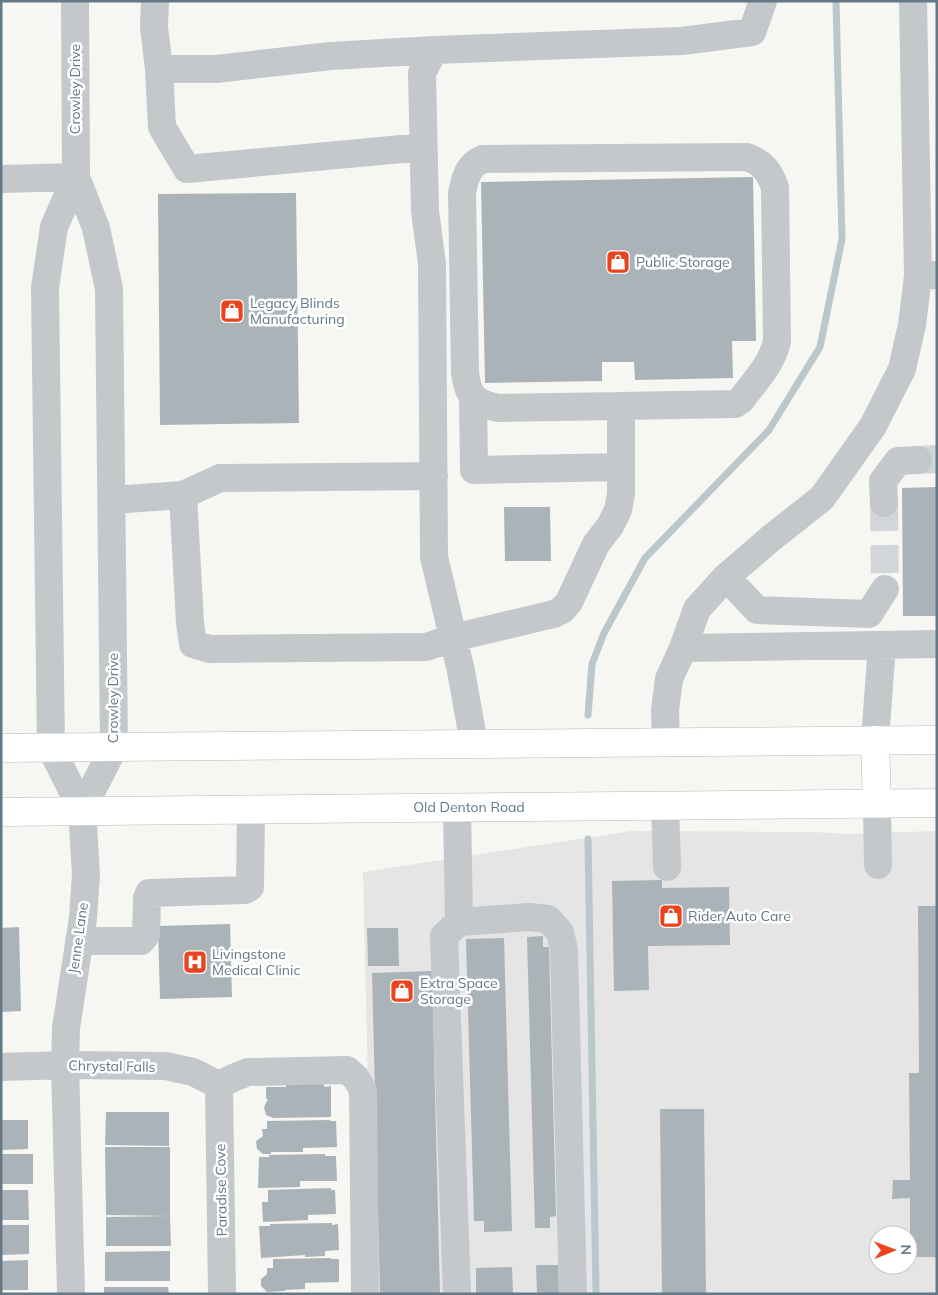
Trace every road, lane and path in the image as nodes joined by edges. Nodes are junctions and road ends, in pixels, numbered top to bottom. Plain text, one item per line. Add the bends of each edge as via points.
1 (75, 1) edge
2 (155, 1) edge
3 (763, 1) edge
4 (913, 1) edge
5 (434, 50) junction
6 (159, 69) junction
7 (424, 146) junction
8 (76, 178) junction
9 (1, 179) edge
10 (927, 276) edge
11 (473, 397) junction
12 (621, 406) junction
13 (918, 460) tunnel mouth
14 (620, 466) junction
15 (434, 476) junction
16 (183, 495) junction
17 (112, 500) junction
18 (884, 503) tunnel mouth
19 (726, 577) junction
20 (885, 588) tunnel mouth
21 (453, 638) junction
22 (937, 644) edge
23 (882, 645) junction
24 (683, 648) junction
25 (875, 740) junction
26 (937, 740) edge
27 (666, 742) junction
28 (474, 744) junction
29 (114, 747) junction
30 (1, 748) edge
31 (50, 748) junction
32 (937, 803) edge
33 (877, 804) junction
34 (665, 806) junction
35 (457, 808) junction
36 (251, 809) junction
37 (82, 810) junction
38 (1, 812) edge
39 (878, 865) dead end
40 (667, 867) dead end
41 (459, 922) junction
42 (79, 941) junction
43 (65, 1065) junction
44 (1, 1067) edge
45 (219, 1085) junction
46 (71, 1294) edge
47 (222, 1294) edge
48 (365, 1294) edge
49 (457, 1294) edge
50 (573, 1294) edge

1 - 8 street, Crowley Drive
2 - 6 street via 154,27
3 - 5 street via 752,32 682,41
4 - 10 street
5 - 6 street via 331,56 216,69
5 - 7 street via 422,73
6 - 7 street via 162,127 187,168
7 - 15 street via 425,211 432,264
8 - 9 street
8 - 17 street, Crowley Drive via 96,228 109,289
8 - 31 street, Crowley Drive via 54,227 45,288
10 - 19 street via 902,369 874,426 822,498
11 - 12 street via 483,405 498,408
11 - 12 street via 466,386 465,373 462,193 474,162 495,158 747,157 756,160 772,177 775,188 777,340 769,362 735,404
11 - 14 street via 474,470
12 - 14 street
13 - 18 street via 898,461 884,481
14 - 21 street via 618,510 596,544 572,597 562,610
15 - 16 street via 220,478
15 - 21 street via 434,557
16 - 17 street
16 - 21 street via 193,644 210,649 426,647
17 - 29 street, Crowley Drive
19 - 20 street via 757,610 869,614
19 - 24 street via 697,609
21 - 28 street
22 - 23 street
23 - 24 street
23 - 25 street
24 - 27 street via 669,680 665,710
25 - 26 main road
25 - 27 main road
25 - 33 main road
27 - 28 main road
28 - 29 main road
29 - 31 main road
29 - 37 street, Crowley Drive
30 - 31 main road
31 - 37 street, Crowley Drive
32 - 33 main road, Old Denton Road
33 - 34 main road, Old Denton Road
33 - 39 street
34 - 35 main road, Old Denton Road
34 - 40 street
35 - 36 main road, Old Denton Road
35 - 41 street
36 - 37 main road, Old Denton Road
36 - 42 street via 250,887 245,890 149,893 144,939
37 - 38 main road, Old Denton Road
37 - 42 street, Jenne Lane via 86,874
41 - 49 street via 444,936
41 - 50 street via 529,917 548,919 560,932 564,950
42 - 43 street, Jenne Lane via 66,1028
43 - 44 street, Chrystal Falls
43 - 45 street, Chrystal Falls via 166,1066 193,1072
43 - 46 street, Jenne Lane
45 - 47 street, Paradise Cove
45 - 48 street via 248,1072 347,1070 356,1078 363,1090

